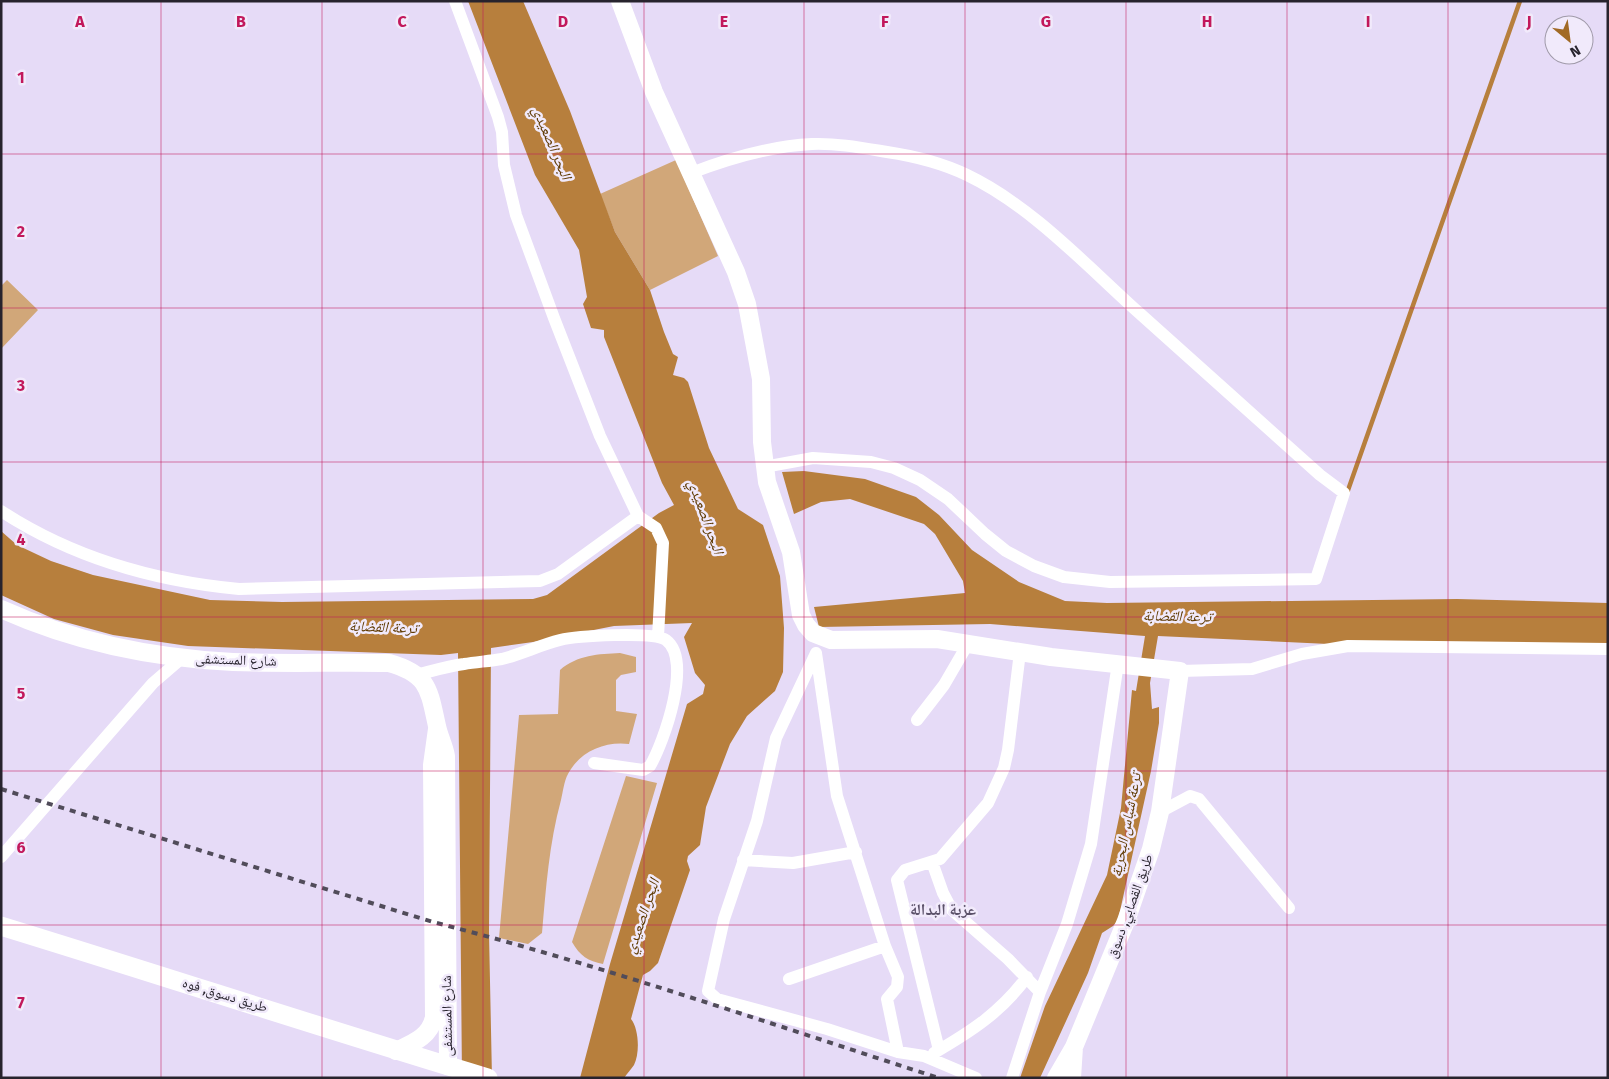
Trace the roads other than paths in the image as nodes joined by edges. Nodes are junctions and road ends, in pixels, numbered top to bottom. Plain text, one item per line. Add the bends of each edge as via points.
1 (455, 1) edge
2 (620, 1) edge
3 (692, 173) junction
4 (766, 475) junction
5 (1, 511) edge
6 (638, 516) junction
7 (1, 609) edge
8 (813, 633) junction
9 (658, 637) junction
10 (969, 642) junction
11 (1608, 649) edge
12 (1020, 652) junction
13 (816, 653) junction
14 (182, 658) junction
15 (1125, 664) junction
16 (1180, 672) junction
17 (416, 675) junction
18 (917, 720) dead end
19 (594, 763) dead end
20 (1160, 812) junction
21 (856, 852) junction
22 (1, 857) edge
23 (743, 860) junction
24 (932, 862) junction
25 (1289, 908) dead end
26 (1, 926) edge
27 (885, 946) junction
28 (1027, 977) junction
29 (789, 979) dead end
30 (1040, 992) junction
31 (440, 994) junction
32 (1074, 1047) junction
33 (940, 1050) junction
34 (396, 1051) junction
35 (898, 1052) junction
36 (924, 1056) junction
37 (448, 1066) junction
38 (488, 1078) edge
39 (976, 1078) edge
40 (1012, 1078) edge
41 (1056, 1078) edge
42 (1072, 1078) edge

1 - 6 street via 500,125 504,165 516,215 600,436
2 - 3 main road via 654,92
3 - 4 main road via 747,304 761,380
3 - 4 street via 746,155 814,144 905,155 966,175 1006,199 1055,237 1344,493 1316,578 1110,582 1064,577 1034,566 985,534 941,494 894,468 863,461 813,458
4 - 8 main road via 791,552 806,625
5 - 6 street via 48,538 119,567 198,585 238,589 540,581 558,574
6 - 9 street via 656,528 663,543
7 - 14 main road, شارع المستشفى via 80,638
8 - 10 main road via 831,640 898,638
8 - 13 street
9 - 17 street via 576,636 525,653
9 - 19 street via 672,647 678,676 674,701 653,762 643,770
10 - 12 main road
10 - 18 street via 944,685
11 - 16 street via 1348,646 1302,654 1252,669
12 - 15 main road
12 - 24 street via 1012,732 1004,768 988,803 945,854
13 - 21 street via 837,796
13 - 23 street via 776,738 757,821
14 - 17 main road, شارع المستشفى via 234,662 389,663
14 - 22 street via 154,683
15 - 16 main road
15 - 30 street via 1091,844 1067,924
16 - 20 main road, طريق القصابي, دسوق
17 - 31 main road, شارع المستشفى via 432,699 437,729 432,764
20 - 25 street via 1190,796 1199,799
20 - 32 main road, طريق القصابي, دسوق via 1140,886
21 - 23 street via 793,863
21 - 27 street
23 - 35 street via 724,919 708,987 709,995
24 - 28 street via 952,910
24 - 33 street via 905,870 898,876 897,884
26 - 34 main road, طريق دسوق, فوه
27 - 29 street
27 - 35 street via 898,977 898,987 887,999
28 - 30 street
28 - 33 street via 1004,1006
30 - 40 street
31 - 34 main road, شارع المستشفى via 429,1031
31 - 37 main road, شارع المستشفى
32 - 41 main road, طريق القصابي, دسوق
32 - 42 main road, طريق القصابي, دسوق
33 - 36 street
34 - 37 main road, طريق دسوق, فوه
35 - 36 street
36 - 39 street
37 - 38 main road, طريق دسوق, فوه

